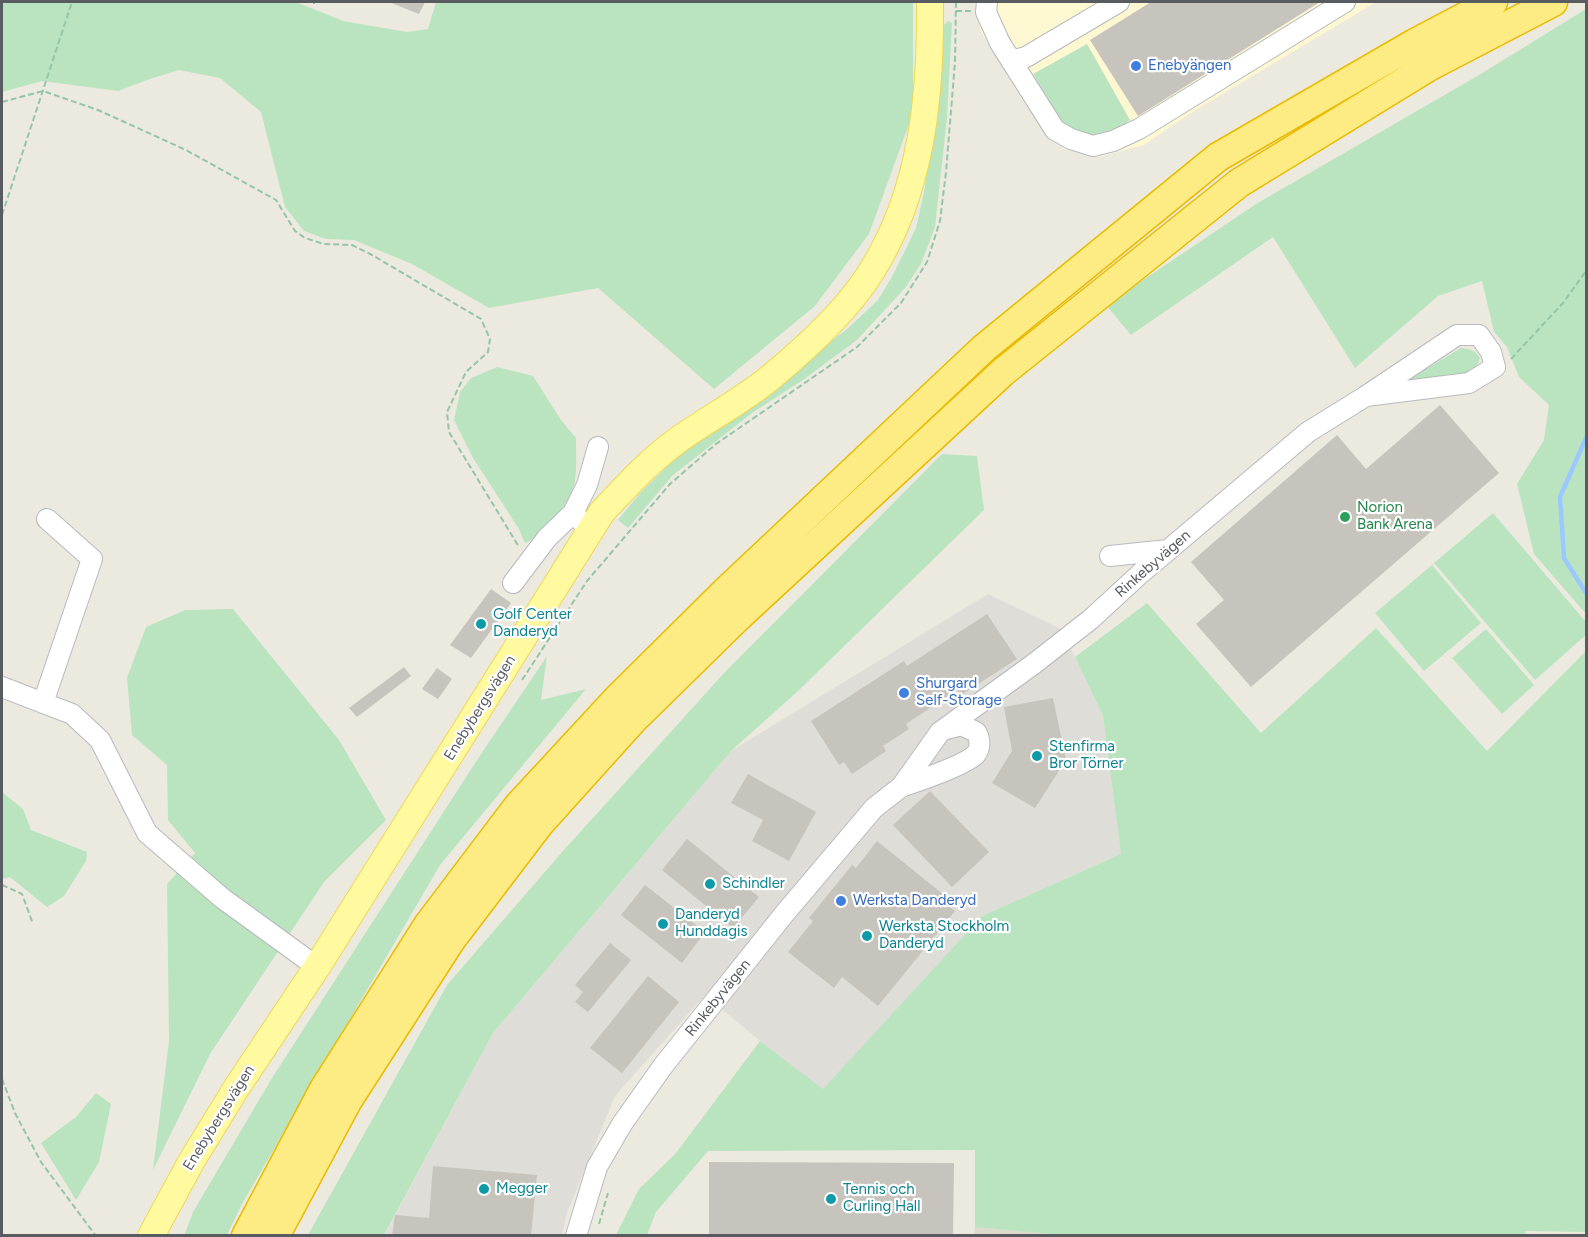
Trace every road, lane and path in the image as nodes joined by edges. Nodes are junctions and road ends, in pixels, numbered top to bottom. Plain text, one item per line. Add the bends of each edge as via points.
1 (72, 2) edge
2 (930, 2) edge
3 (956, 2) edge
4 (1119, 2) edge
5 (1345, 2) edge
6 (1492, 2) edge
7 (1553, 2) edge
8 (987, 7) edge
9 (956, 11) junction
10 (1011, 61) junction
11 (43, 91) junction
12 (2, 102) edge
13 (2, 215) edge
14 (1587, 271) edge
15 (1486, 379) junction
16 (1366, 396) junction
17 (598, 447) dead end
18 (47, 519) dead end
19 (581, 522) junction
20 (1168, 550) junction
21 (1110, 556) dead end
22 (529, 562) junction
23 (513, 583) dead end
24 (2, 687) edge
25 (516, 689) dead end
26 (43, 703) junction
27 (940, 732) junction
28 (901, 787) junction
29 (2, 885) edge
30 (33, 924) dead end
31 (317, 968) junction
32 (2, 1079) edge
33 (610, 1183) dead end
34 (598, 1225) dead end
35 (96, 1236) edge
36 (151, 1236) edge
37 (246, 1236) edge
38 (275, 1236) edge
39 (576, 1236) edge

1 - 11 path
2 - 19 main road, Enebybergsvägen via 925,117 912,179 894,230 870,273 823,329 770,378 673,444 634,477 602,512
3 - 9 path
4 - 10 street via 1026,57
5 - 10 street via 1139,129 1093,146 1055,130
6 - 37 highway via 1218,157 984,348 726,591 617,699 518,806 428,925 324,1089
7 - 38 highway via 1430,66 1239,183 1003,372 730,625 632,721 548,814 451,940 348,1100
8 - 9 path
8 - 10 street
9 - 25 path via 940,221 927,262 901,303 857,347 716,444 670,484 587,581
11 - 12 path
11 - 13 path
11 - 22 path via 98,110 186,150 276,200 295,231 305,238 324,244 352,245 481,319 490,339 488,352 466,372 447,412 449,432
14 - 15 path via 1563,303
15 - 16 street, Rinkebyvägen
15 - 16 street, Rinkebyvägen via 1494,368 1491,352 1479,335 1456,335
16 - 20 street, Rinkebyvägen via 1308,432
17 - 19 street
18 - 26 street via 92,559
19 - 22 street via 547,538
19 - 31 main road, Enebybergsvägen
20 - 21 street
20 - 27 street, Rinkebyvägen via 1091,619
22 - 23 street
24 - 26 street
26 - 31 street via 72,714 100,740 147,834 222,898
27 - 28 street, Rinkebyvägen
27 - 28 street, Rinkebyvägen via 961,725 969,727 979,736 977,752 967,760
28 - 39 street, Rinkebyvägen via 874,808 663,1066 597,1167
29 - 30 path via 22,894
31 - 36 main road, Enebybergsvägen via 191,1162
32 - 35 path via 41,1162
33 - 34 path

